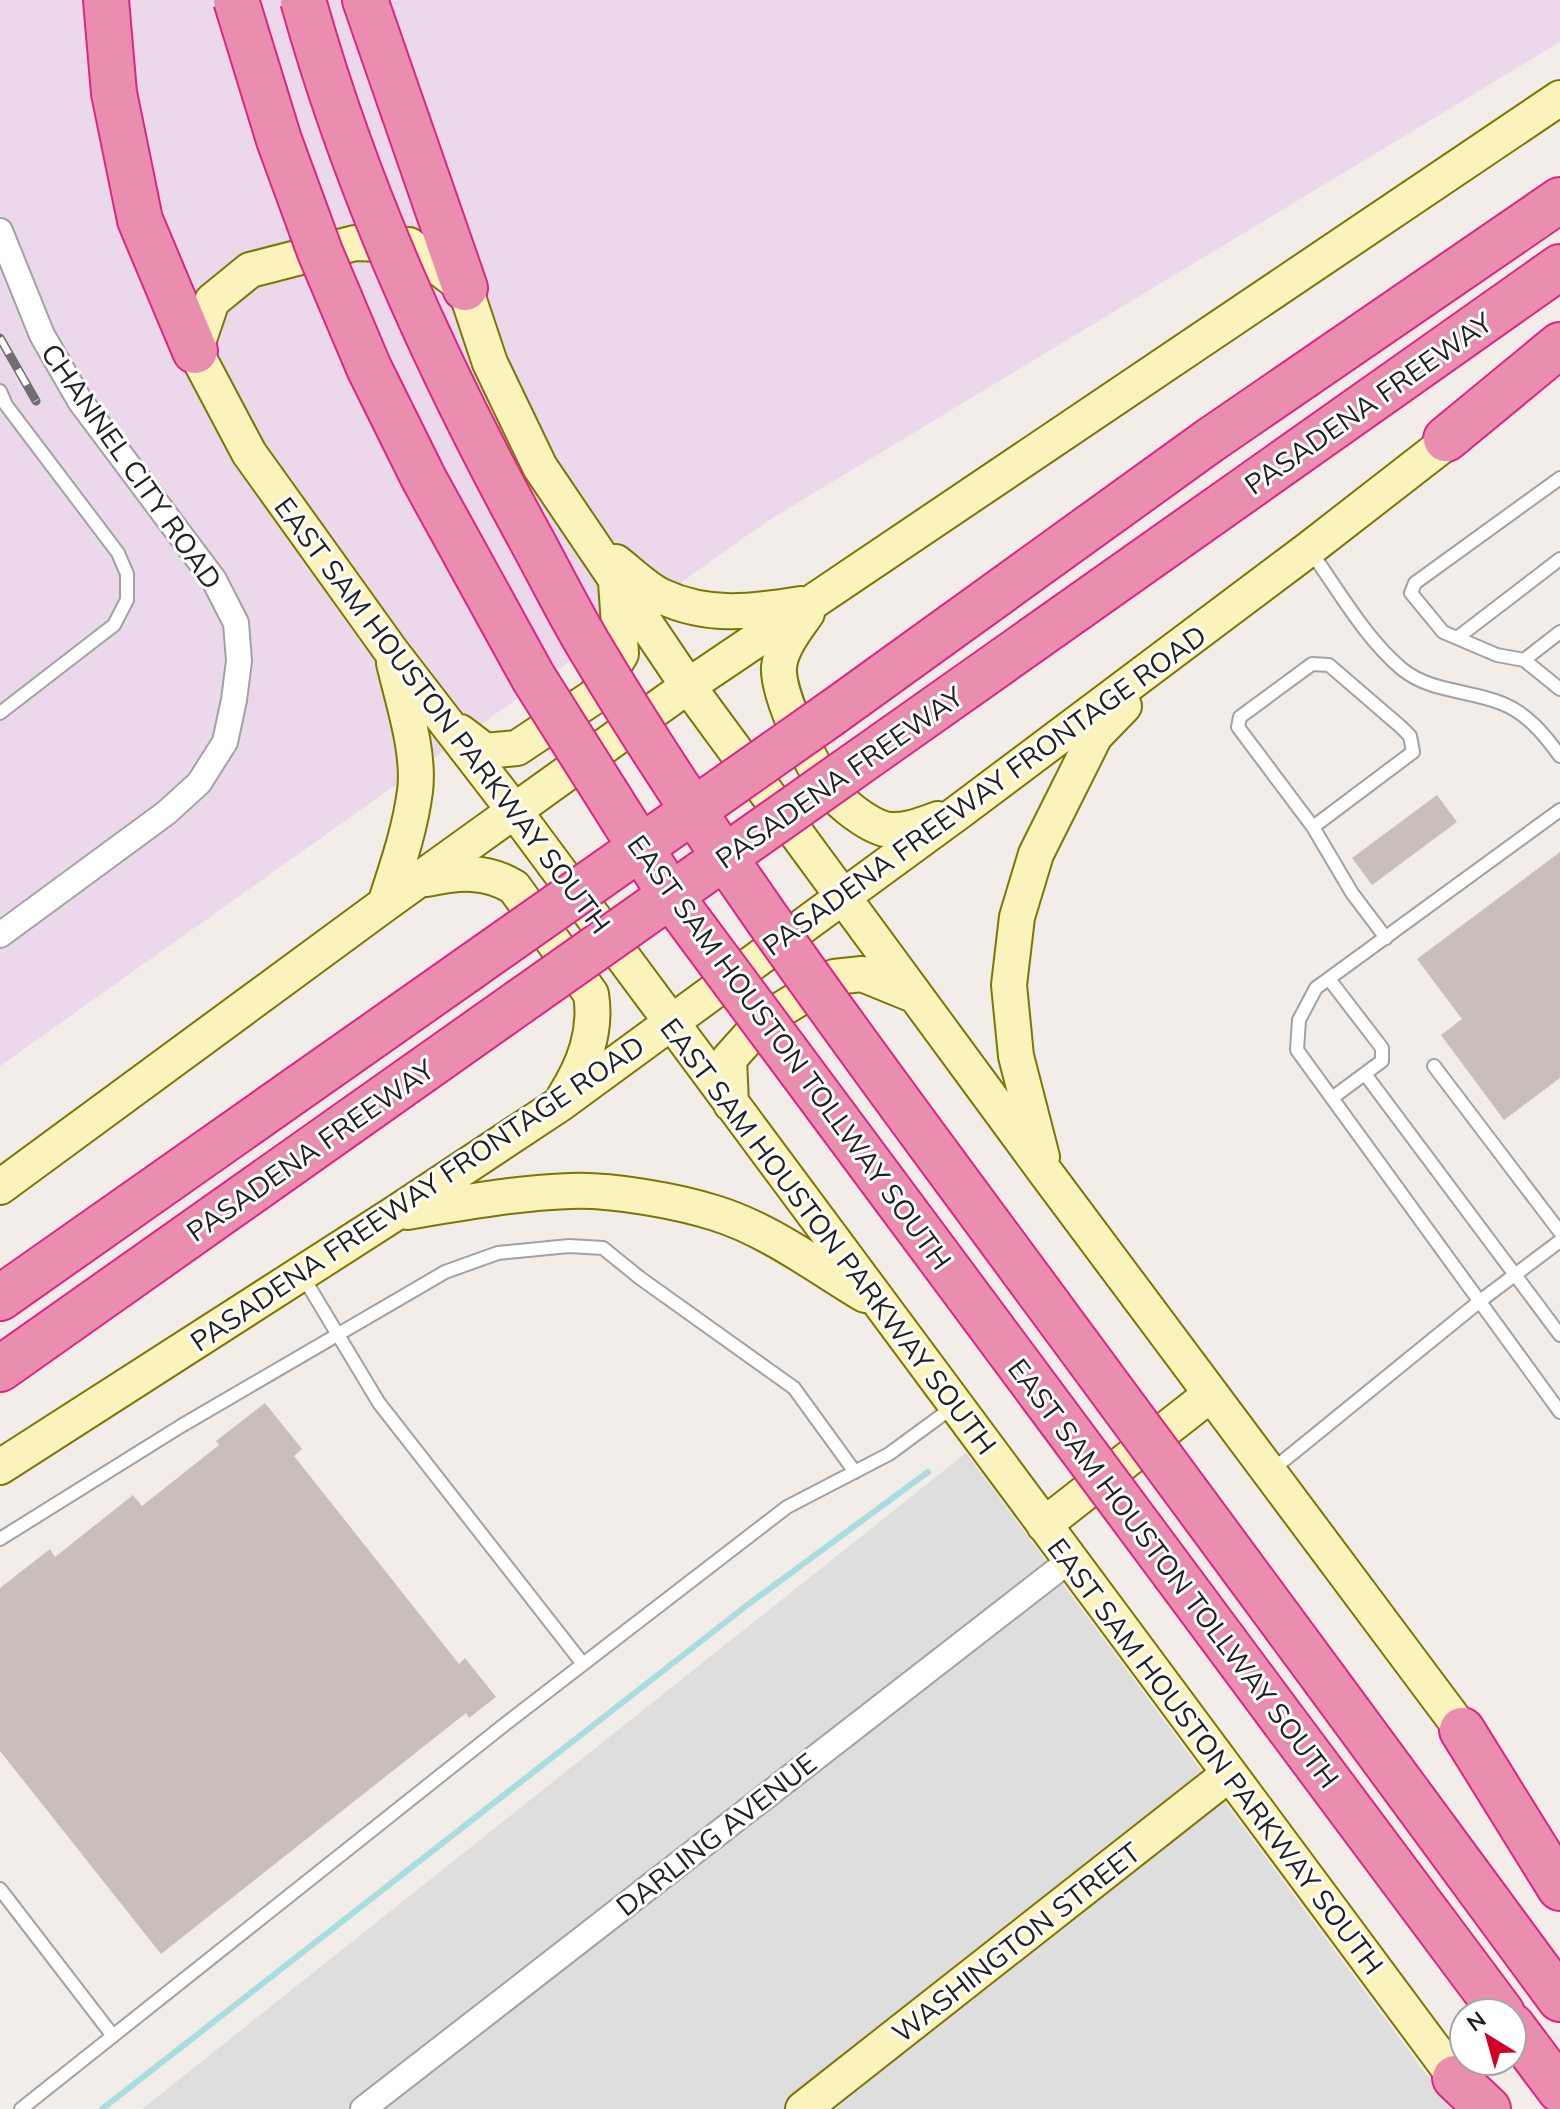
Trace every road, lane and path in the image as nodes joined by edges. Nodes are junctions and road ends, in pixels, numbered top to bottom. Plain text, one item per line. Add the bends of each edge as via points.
1 (106, 0) edge
2 (236, 0) edge
3 (303, 0) edge
4 (365, 0) edge
5 (1560, 98) edge
6 (1560, 174) edge
7 (1560, 200) edge
8 (0, 231) edge
9 (1560, 267) edge
10 (465, 288) junction
11 (1560, 345) edge
12 (195, 351) junction
13 (1560, 365) edge
14 (0, 391) edge
15 (1446, 439) junction
16 (1209, 441) junction
17 (1560, 478) edge
18 (593, 545) junction
19 (1309, 549) junction
20 (1560, 559) edge
21 (616, 579) junction
22 (813, 602) junction
23 (1560, 632) edge
24 (1457, 638) junction
25 (1184, 642) junction
26 (391, 651) junction
27 (1524, 660) junction
28 (688, 686) junction
29 (1560, 689) edge
30 (0, 713) edge
31 (444, 719) junction
32 (1560, 756) edge
33 (1560, 810) edge
34 (960, 811) junction
35 (516, 813) junction
36 (1313, 827) junction
37 (420, 881) junction
38 (843, 894) junction
39 (385, 904) junction
40 (0, 935) edge
41 (1386, 938) junction
42 (1329, 979) junction
43 (916, 996) junction
44 (670, 1022) junction
45 (1434, 1066) dead end
46 (1365, 1074) junction
47 (1332, 1098) junction
48 (560, 1104) junction
49 (731, 1104) junction
50 (1046, 1173) junction
51 (0, 1187) edge
52 (394, 1214) junction
53 (1560, 1232) edge
54 (1560, 1241) edge
55 (301, 1274) junction
56 (1515, 1275) junction
57 (0, 1298) edge
58 (1480, 1301) junction
59 (879, 1303) junction
60 (338, 1335) junction
61 (1560, 1335) edge
62 (0, 1369) edge
63 (1211, 1394) junction
64 (955, 1406) junction
65 (1560, 1412) edge
66 (0, 1467) edge
67 (855, 1472) junction
68 (1269, 1472) junction
69 (1044, 1525) junction
70 (0, 1539) edge
71 (1070, 1560) junction
72 (583, 1664) junction
73 (1462, 1730) junction
74 (1229, 1774) junction
75 (1560, 1862) edge
76 (1560, 1888) edge
77 (0, 1889) edge
78 (1490, 1997) edge
79 (1560, 1999) edge
80 (113, 2036) junction
81 (1528, 2047) edge
82 (1560, 2090) edge
83 (1467, 2093) edge
84 (21, 2109) edge
85 (363, 2109) edge
86 (803, 2109) edge
87 (1488, 2109) edge

1 - 12 highway via 114,93 140,220
2 - 78 highway, EAST SAM HOUSTON TOLLWAY SOUTH, bridge via 279,140 369,368 533,677 673,899
3 - 79 highway, EAST SAM HOUSTON TOLLWAY SOUTH, bridge via 341,124 425,330 482,450 588,643 727,861 877,1072
4 - 10 highway
5 - 22 main road
6 - 16 highway
7 - 16 highway, PASADENA FREEWAY
8 - 40 street, CHANNEL CITY ROAD via 42,335 80,401 214,580 236,623 239,661 225,742 199,783
9 - 62 highway, PASADENA FREEWAY, bridge
10 - 12 main road via 409,245 355,243 250,270 212,301
10 - 18 main road via 490,363 540,467
11 - 15 highway
12 - 26 main road, EAST SAM HOUSTON PARKWAY SOUTH via 249,453
13 - 15 main road, PASADENA FREEWAY FRONTAGE ROAD
14 - 30 lane via 118,553 127,574 127,600 114,625
15 - 19 main road, PASADENA FREEWAY FRONTAGE ROAD
16 - 57 highway, PASADENA FREEWAY, bridge
17 - 24 lane via 1415,583 1411,593 1443,632
18 - 21 main road
18 - 22 main road via 659,595 694,607 743,613
19 - 25 main road, PASADENA FREEWAY FRONTAGE ROAD
19 - 32 lane via 1369,633 1403,670 1447,691 1502,703 1539,727
20 - 24 lane
21 - 28 main road
21 - 31 main road via 621,654 595,696 517,748 485,751
22 - 28 main road
22 - 34 main road via 784,649 779,675 784,699 829,790 882,828 910,828
23 - 27 lane
24 - 27 lane
25 - 34 main road, PASADENA FREEWAY FRONTAGE ROAD
25 - 50 main road via 1095,736 1036,854 1017,917 1009,985 1016,1056
26 - 31 main road, EAST SAM HOUSTON PARKWAY SOUTH
26 - 39 main road via 411,736 416,788
27 - 29 lane
28 - 35 main road
28 - 38 main road
31 - 35 main road, EAST SAM HOUSTON PARKWAY SOUTH
33 - 41 lane
34 - 38 main road, PASADENA FREEWAY FRONTAGE ROAD
35 - 37 main road
35 - 44 main road, EAST SAM HOUSTON PARKWAY SOUTH
36 - 36 lane via 1238,727 1240,717 1312,664 1329,665 1401,727 1410,736 1413,752
36 - 41 lane
37 - 39 main road
37 - 48 main road via 478,873 514,887 591,994 592,1033 584,1061
38 - 43 main road
38 - 44 main road, PASADENA FREEWAY FRONTAGE ROAD
39 - 51 main road
41 - 42 lane
42 - 46 lane via 1382,1048 1382,1061
42 - 47 lane via 1316,988 1299,1020 1297,1050
43 - 49 main road via 862,974 834,977 764,1020 729,1059
43 - 50 main road
44 - 48 main road, PASADENA FREEWAY FRONTAGE ROAD
44 - 49 main road, EAST SAM HOUSTON PARKWAY SOUTH
45 - 53 lane
46 - 47 lane
46 - 56 lane
47 - 58 lane
48 - 52 main road, PASADENA FREEWAY FRONTAGE ROAD
49 - 59 main road, EAST SAM HOUSTON PARKWAY SOUTH
50 - 63 main road
52 - 55 main road, PASADENA FREEWAY FRONTAGE ROAD
52 - 59 main road via 574,1190 652,1199 742,1225
54 - 56 lane
55 - 60 lane
55 - 66 main road, PASADENA FREEWAY FRONTAGE ROAD
56 - 58 lane
56 - 61 lane
58 - 65 lane
58 - 68 lane
59 - 64 main road, EAST SAM HOUSTON PARKWAY SOUTH
60 - 67 lane via 445,1272 498,1253 603,1248 794,1388
60 - 70 lane
60 - 72 lane via 379,1403
63 - 68 main road
63 - 69 main road
64 - 67 lane
64 - 69 main road, EAST SAM HOUSTON PARKWAY SOUTH
67 - 72 lane via 787,1507
68 - 73 main road
69 - 71 main road, EAST SAM HOUSTON PARKWAY SOUTH
71 - 74 main road, EAST SAM HOUSTON PARKWAY SOUTH
71 - 85 street, DARLING AVENUE
72 - 80 lane
73 - 75 main road
73 - 76 highway
74 - 83 main road, EAST SAM HOUSTON PARKWAY SOUTH
74 - 86 main road, WASHINGTON STREET
77 - 80 lane
80 - 84 lane
81 - 82 highway
83 - 87 highway

